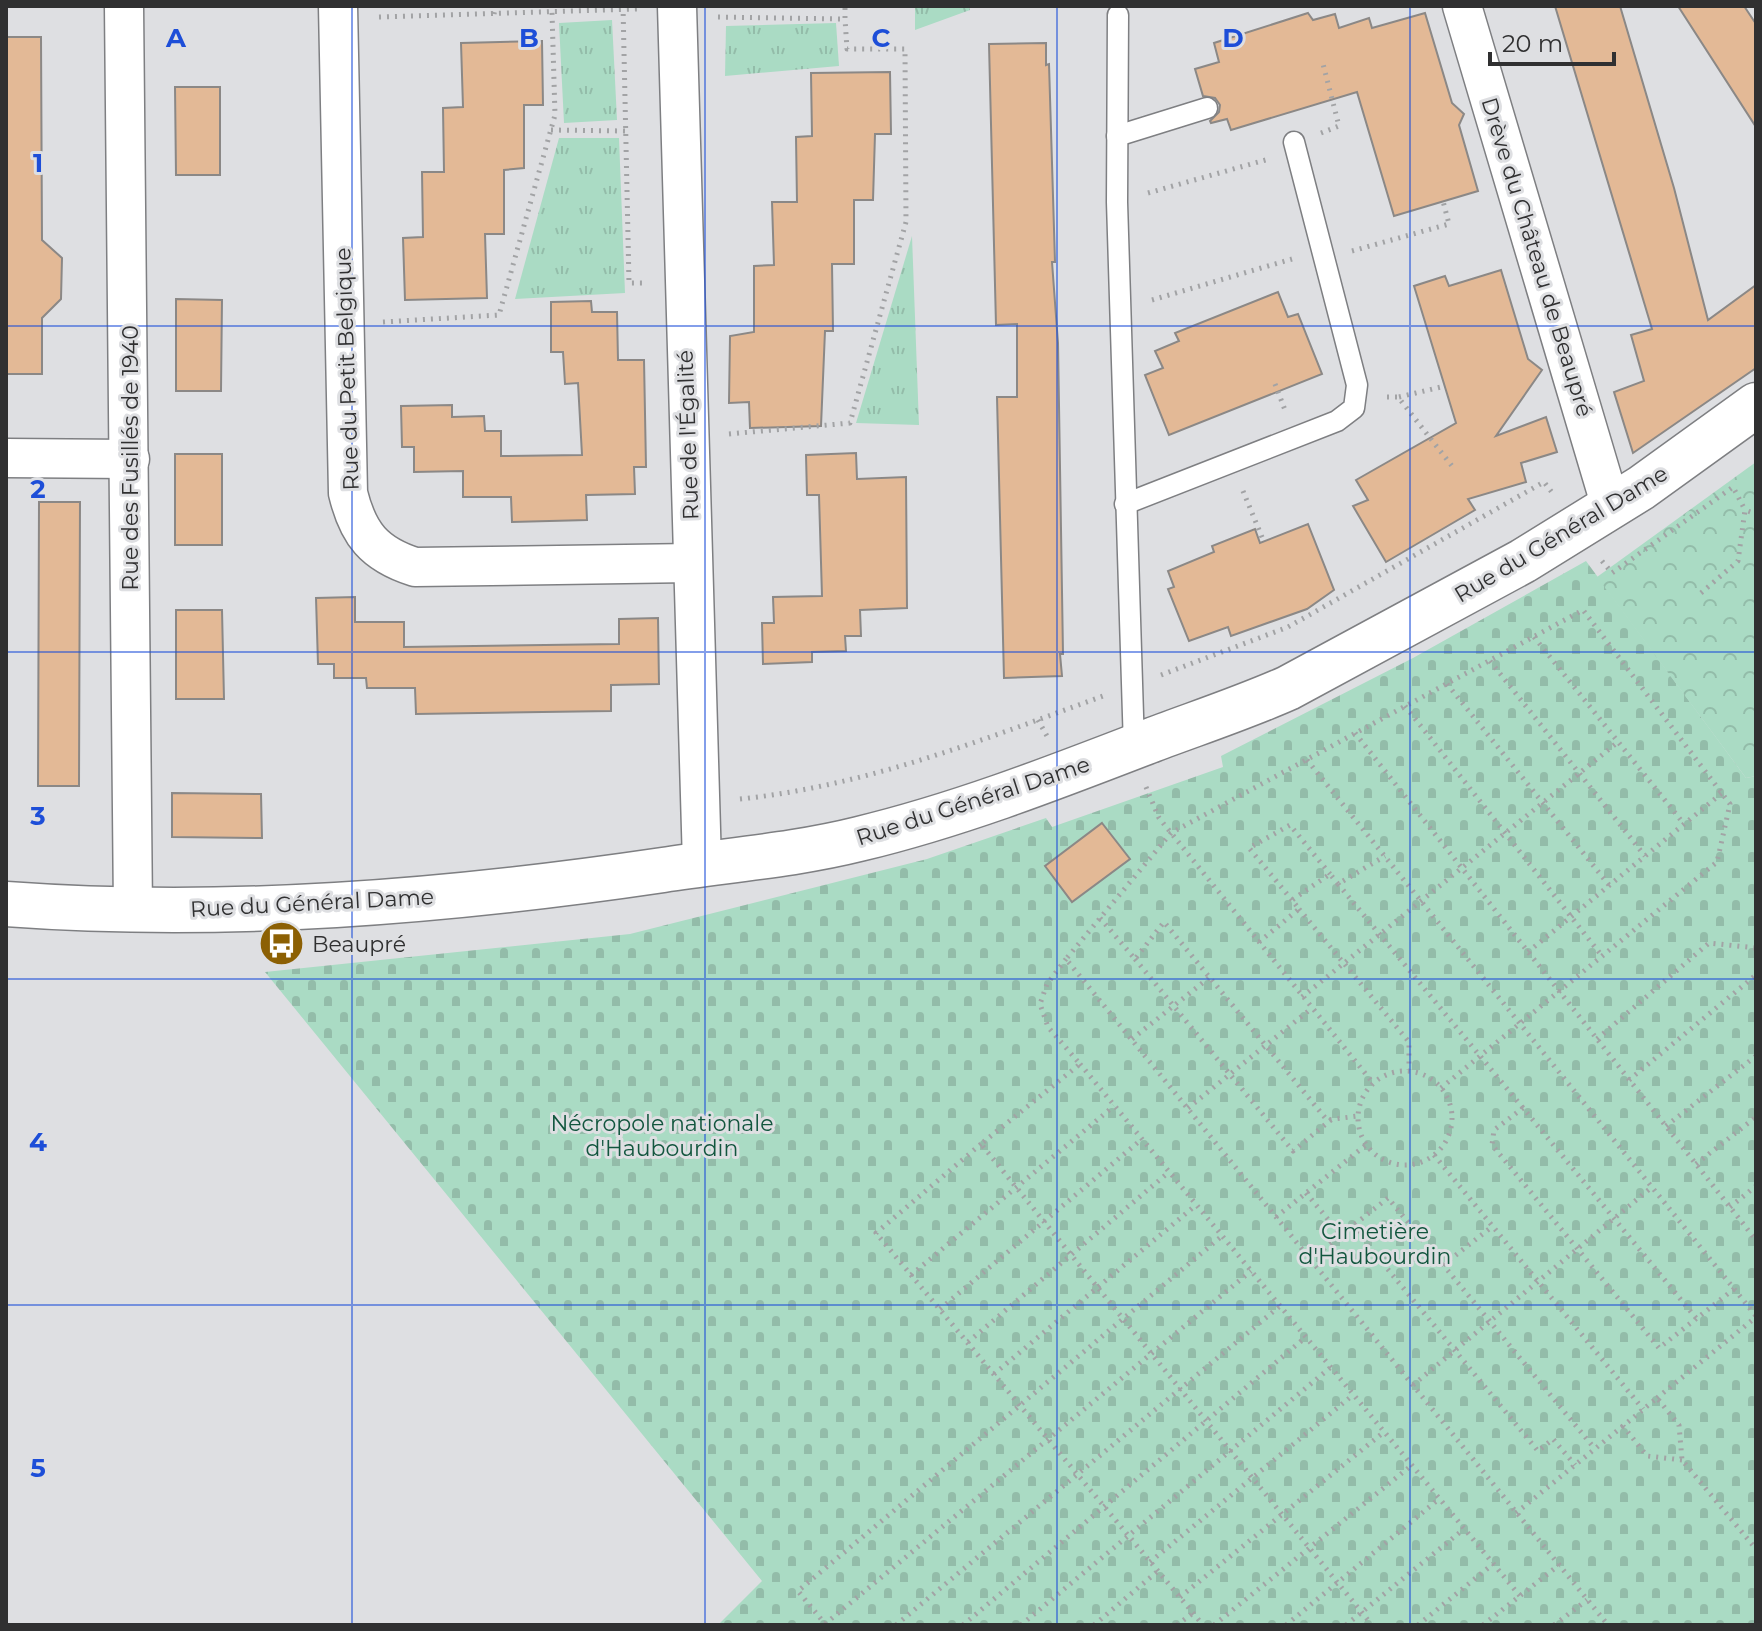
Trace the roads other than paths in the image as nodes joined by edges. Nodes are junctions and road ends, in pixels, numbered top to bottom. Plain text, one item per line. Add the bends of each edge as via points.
1 (124, 6) edge
2 (1462, 6) edge
3 (677, 7) edge
4 (338, 12) edge
5 (1118, 15) dead end
6 (1207, 108) dead end
7 (1117, 136) junction
8 (1296, 147) road end
9 (1756, 405) edge
10 (6, 458) edge
11 (130, 459) junction
12 (1125, 504) junction
13 (1594, 518) junction
14 (692, 563) junction
15 (1134, 747) junction
16 (702, 864) junction
17 (6, 904) edge
18 (133, 911) junction

1 - 11 street, Rue des Fusillés de 1940
2 - 13 street, Drève du Château de Beaupré
3 - 14 street, Rue de l'Égalité
4 - 14 street, Rue du Petit Belgique via 348,493 355,520 383,553 415,567
5 - 7 lane
6 - 7 lane
7 - 12 lane
8 - 12 lane via 1357,385 1354,408 1337,421
9 - 13 street, Rue du Général Dame
10 - 11 street
11 - 18 street, Rue des Fusillés de 1940
12 - 15 lane
13 - 15 street, Rue du Général Dame via 1288,688
14 - 16 street, Rue de l'Égalité
15 - 16 street, Rue du Général Dame via 912,825 788,853
16 - 18 street, Rue du Général Dame via 347,905
17 - 18 street, Rue du Général Dame

